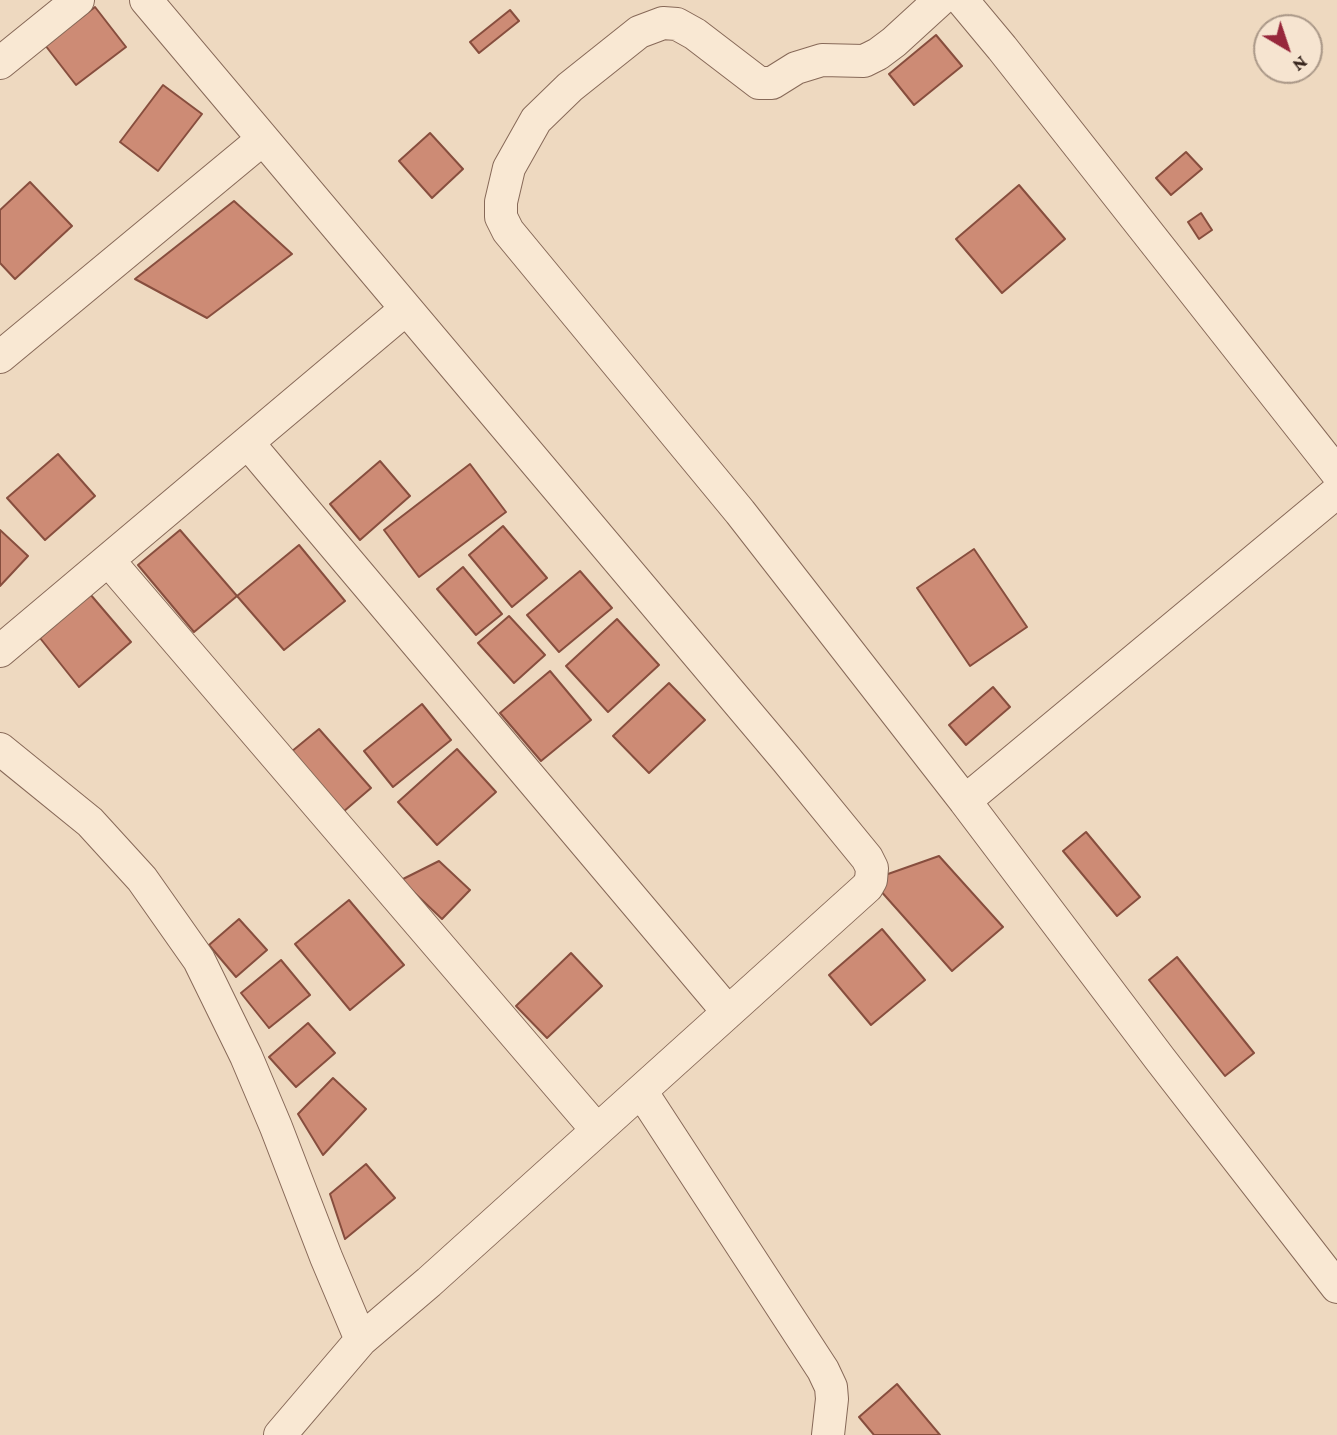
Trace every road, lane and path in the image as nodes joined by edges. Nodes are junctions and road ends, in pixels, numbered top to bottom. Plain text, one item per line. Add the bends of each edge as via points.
1 (78, 0) edge
2 (146, 0) edge
3 (940, 0) edge
4 (962, 0) edge
5 (0, 62) edge
6 (264, 139) junction
7 (406, 309) junction
8 (0, 357) edge
9 (248, 443) junction
10 (1337, 473) edge
11 (1337, 492) edge
12 (108, 561) junction
13 (0, 652) edge
14 (0, 749) edge
15 (965, 802) junction
16 (728, 1012) junction
17 (641, 1091) junction
18 (597, 1130) junction
19 (1337, 1287) edge
20 (361, 1340) junction
21 (280, 1435) edge
22 (828, 1435) edge

1 - 5 street
2 - 6 street
3 - 15 street via 894,42 864,61 822,60 796,68 772,83 759,83 677,24 663,23 639,32 536,120 509,168 501,217 740,512
4 - 10 street
6 - 7 street
6 - 8 street
7 - 9 street
7 - 16 street via 777,748 872,868 867,887
9 - 12 street
9 - 16 street
11 - 15 street
12 - 13 street
12 - 18 street
14 - 20 street via 90,822 142,879 199,960 246,1056
15 - 19 street
16 - 17 street
17 - 18 street
17 - 22 street via 822,1370 831,1387
18 - 20 street
20 - 21 street

